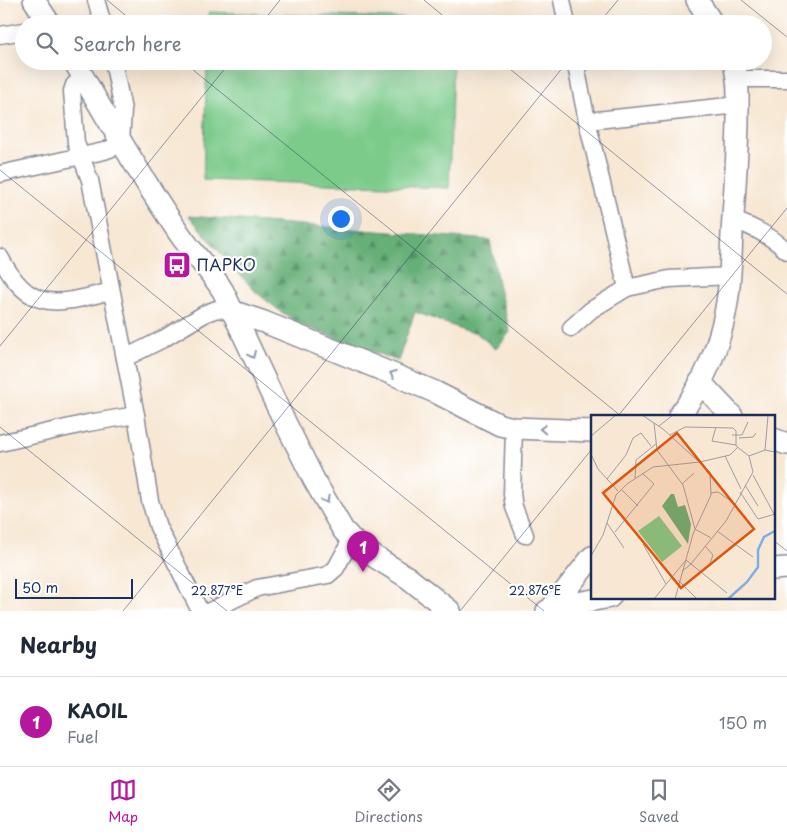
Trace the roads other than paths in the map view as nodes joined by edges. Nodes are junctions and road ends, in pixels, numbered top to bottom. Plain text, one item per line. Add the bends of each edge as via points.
1 (34, 0) edge
2 (96, 0) edge
3 (562, 0) edge
4 (698, 0) edge
5 (44, 15) edge
6 (100, 15) edge
7 (565, 15) edge
8 (707, 15) edge
9 (15, 32) edge
10 (0, 34) edge
11 (78, 70) edge
12 (79, 70) edge
13 (115, 70) edge
14 (576, 70) edge
15 (735, 70) edge
16 (787, 79) edge
17 (738, 105) junction
18 (587, 121) junction
19 (122, 142) junction
20 (80, 156) junction
21 (0, 174) edge
22 (733, 220) junction
23 (787, 251) edge
24 (0, 256) edge
25 (731, 276) junction
26 (627, 288) junction
27 (111, 291) junction
28 (231, 311) junction
29 (570, 328) dead end
30 (125, 358) junction
31 (700, 382) junction
32 (136, 415) junction
33 (681, 415) edge
34 (731, 415) edge
35 (514, 428) junction
36 (591, 431) edge
37 (774, 439) edge
38 (0, 443) edge
39 (787, 444) edge
40 (524, 535) dead end
41 (351, 540) junction
42 (591, 558) edge
43 (787, 568) edge
44 (774, 569) edge
45 (604, 598) edge
46 (200, 611) edge
47 (210, 611) edge
48 (450, 611) edge
49 (549, 611) edge

1 - 5 street
2 - 6 street
3 - 7 street
4 - 8 street
9 - 10 street
11 - 20 street via 72,91
12 - 19 street
13 - 19 street via 124,110
14 - 18 street
15 - 16 street
15 - 17 street
17 - 18 street
17 - 22 street
18 - 26 street
19 - 20 street via 112,148
19 - 28 street via 182,238 218,283
20 - 21 street
20 - 27 street via 90,180
22 - 23 street via 763,232
22 - 25 street
24 - 27 street via 9,273 37,299 55,302
25 - 26 street via 669,279
25 - 31 street via 720,337
26 - 29 street via 591,310
27 - 30 street
28 - 30 street via 217,309 206,313
35 -> 28 street via 485,419 395,375
28 -> 41 street via 304,459
30 - 32 street
31 - 33 street
31 - 34 street
32 - 38 street
32 - 46 street via 154,516
36 -> 35 street
35 - 40 street via 512,494
37 - 39 street
41 - 47 street via 336,568 328,575 257,588
41 - 48 street via 407,577
42 - 49 street
43 - 44 street
45 - 49 street

